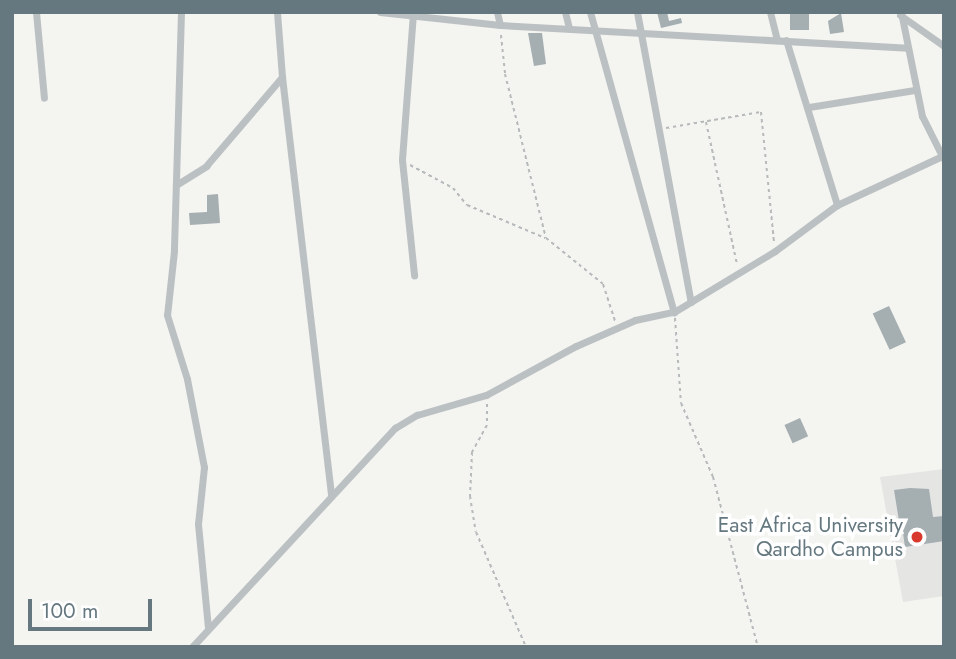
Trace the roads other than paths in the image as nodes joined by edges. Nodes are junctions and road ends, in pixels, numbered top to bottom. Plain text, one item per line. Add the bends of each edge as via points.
1 (36, 12) edge
2 (181, 12) edge
3 (277, 12) edge
4 (380, 12) edge
5 (497, 12) edge
6 (565, 12) edge
7 (590, 12) edge
8 (637, 12) edge
9 (770, 12) edge
10 (413, 14) edge
11 (900, 14) edge
12 (499, 25) junction
13 (569, 28) junction
14 (595, 29) junction
15 (640, 30) junction
16 (777, 40) junction
17 (786, 40) junction
18 (944, 46) edge
19 (907, 48) junction
20 (282, 78) junction
21 (915, 90) junction
22 (44, 98) dead end
23 (809, 107) junction
24 (943, 157) edge
25 (176, 185) junction
26 (837, 205) junction
27 (414, 275) dead end
28 (691, 302) junction
29 (674, 312) junction
30 (331, 496) junction
31 (208, 627) junction
32 (192, 647) edge

1 - 22 street
2 - 25 street
3 - 20 street
4 - 10 street
5 - 12 street
6 - 13 street
7 - 14 street
8 - 15 street
9 - 16 street
10 - 12 street
10 - 27 street via 402,160
11 - 18 street
11 - 19 street
12 - 13 street
13 - 14 street
14 - 15 street
14 - 29 street
15 - 16 street
15 - 28 street
16 - 17 street
17 - 19 street
17 - 23 street
19 - 21 street
20 - 25 street via 206,166
20 - 30 street
21 - 23 street
21 - 24 street
23 - 26 street
24 - 26 street
25 - 31 street via 167,315 187,379 204,467 198,524
26 - 28 street via 775,251
28 - 29 street
29 - 30 street via 617,329 486,395 417,415 395,428
30 - 31 street
31 - 32 street

